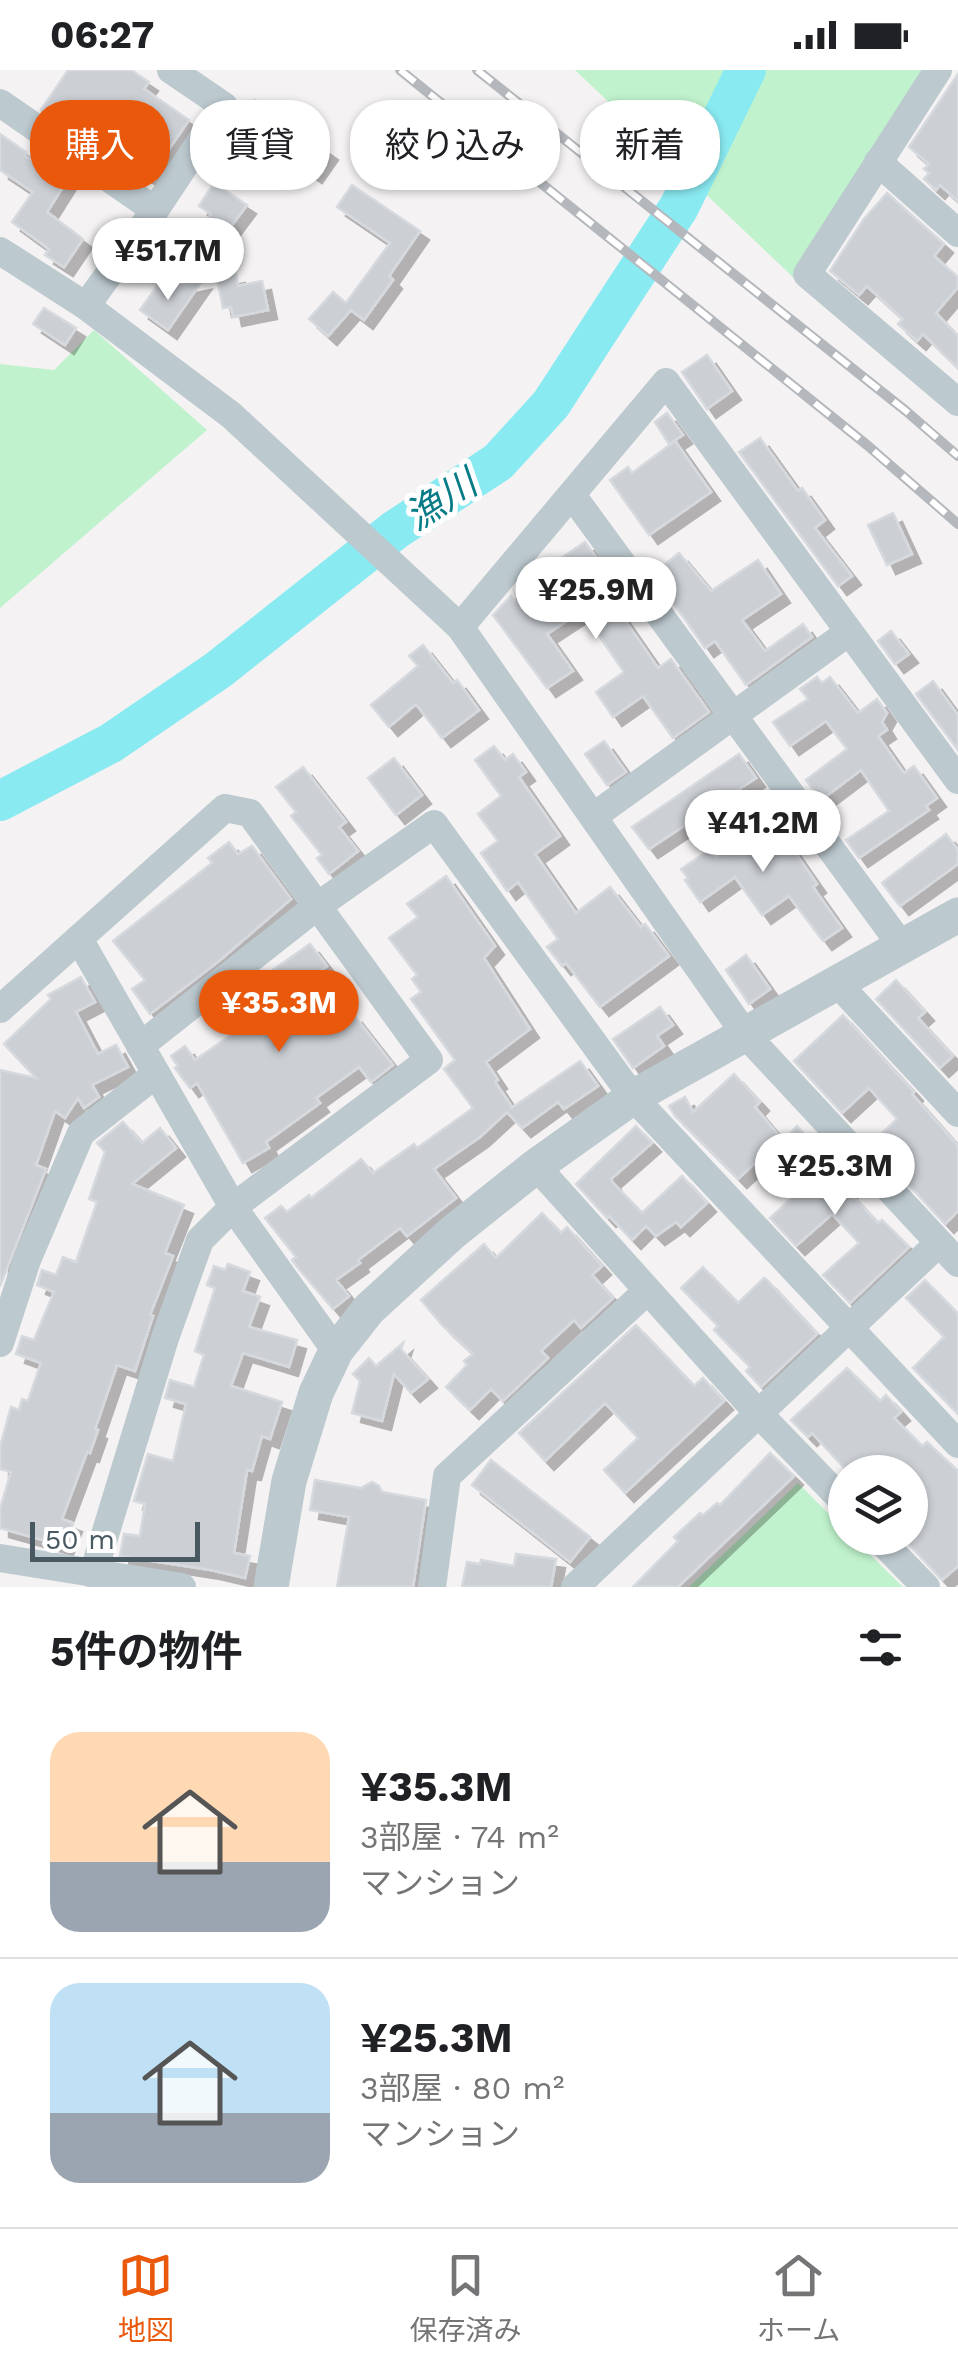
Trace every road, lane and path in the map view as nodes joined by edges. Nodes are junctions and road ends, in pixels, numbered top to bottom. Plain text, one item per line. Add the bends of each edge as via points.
1 (171, 70) edge
2 (938, 70) edge
3 (0, 104) edge
4 (878, 162) junction
5 (156, 210) junction
6 (958, 233) edge
7 (0, 250) edge
8 (86, 306) junction
9 (958, 402) edge
10 (572, 494) junction
11 (460, 627) junction
12 (849, 632) junction
13 (732, 716) junction
14 (958, 780) edge
15 (594, 816) junction
16 (316, 907) junction
17 (958, 915) edge
18 (79, 938) junction
19 (901, 945) junction
20 (837, 983) junction
21 (0, 1009) edge
22 (745, 1034) junction
23 (140, 1046) junction
24 (156, 1074) junction
25 (633, 1097) junction
26 (958, 1114) edge
27 (536, 1166) junction
28 (233, 1207) junction
29 (948, 1253) edge
30 (647, 1291) junction
31 (848, 1329) junction
32 (0, 1343) edge
33 (336, 1351) junction
34 (757, 1412) junction
35 (958, 1444) edge
36 (828, 1485) edge
37 (895, 1555) edge
38 (0, 1558) edge
39 (93, 1574) junction
40 (182, 1587) edge
41 (271, 1587) edge
42 (432, 1587) edge
43 (575, 1587) edge
44 (926, 1587) edge

1 - 5 street via 224,106
2 - 4 street
3 - 5 street
4 - 6 street
4 - 9 street via 807,274
5 - 8 street
7 - 8 street
8 - 11 street via 231,415
10 - 11 street
10 - 12 street via 666,382
10 - 13 street
11 - 15 street
12 - 13 street
12 - 14 street
13 - 15 street
13 - 19 street
15 - 22 street
16 - 18 street via 250,814 225,808
16 - 23 street
16 - 25 street via 434,824
16 - 28 street via 429,1060
17 - 19 street
18 - 21 street
18 - 23 street
19 - 20 street
20 - 22 street
20 - 26 street
22 - 25 street
22 - 29 street
23 - 24 street
24 - 28 street
24 - 32 street via 81,1133
25 - 27 street
25 - 31 street
27 - 30 street
27 - 33 street via 381,1298
28 - 33 street
28 - 39 street via 200,1240
29 - 31 street
30 - 34 street
30 - 42 street via 447,1476
31 - 34 street
31 - 35 street
33 - 41 street via 288,1480
34 - 36 street
34 - 43 street
37 - 44 street
38 - 39 street
39 - 40 street

